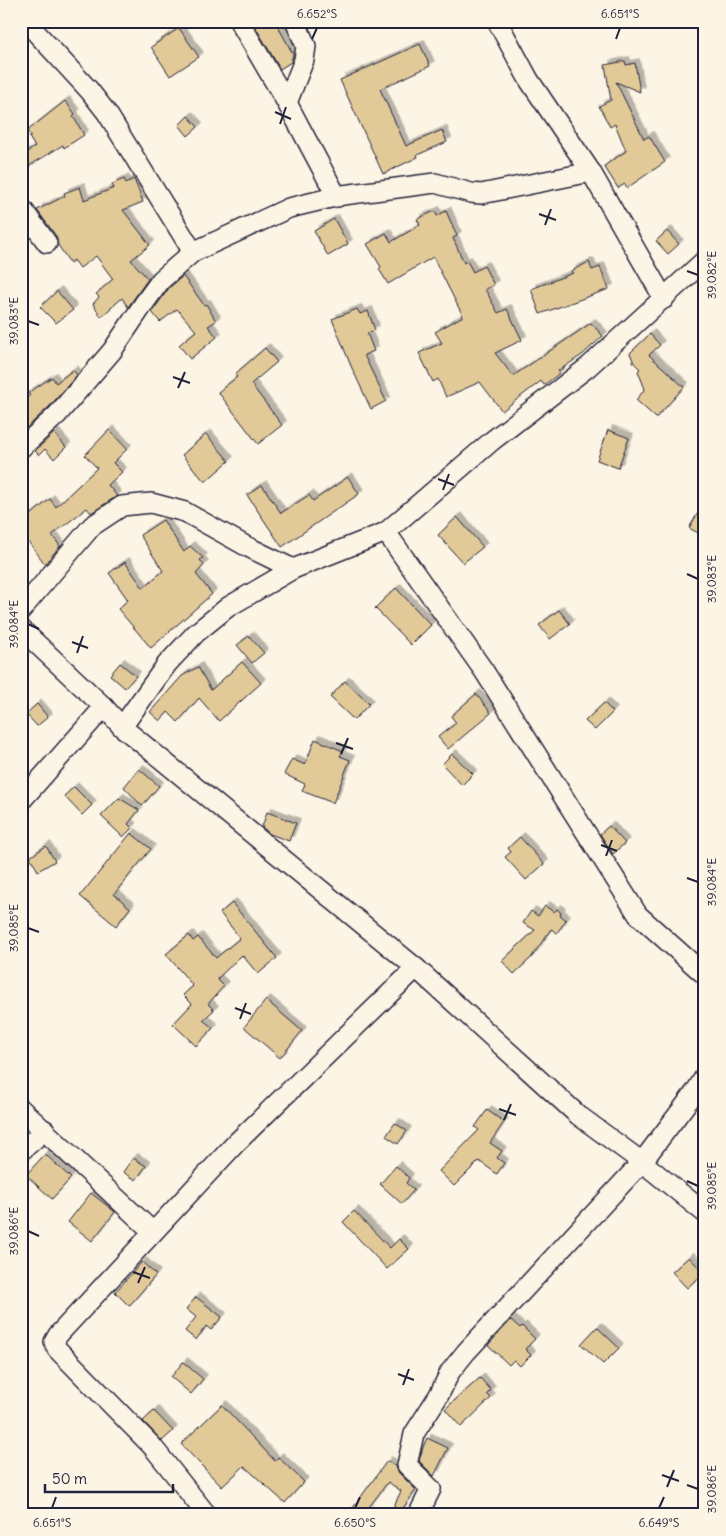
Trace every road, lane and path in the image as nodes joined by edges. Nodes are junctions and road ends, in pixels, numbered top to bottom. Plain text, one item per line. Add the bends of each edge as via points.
1 (239, 21) edge
2 (295, 21) edge
3 (497, 21) edge
4 (29, 26) edge
5 (287, 103) junction
6 (591, 172) junction
7 (337, 197) junction
8 (21, 208) edge
9 (47, 243) dead end
10 (194, 252) junction
11 (705, 260) edge
12 (664, 299) junction
13 (21, 448) edge
14 (386, 532) junction
15 (293, 569) junction
16 (21, 610) edge
17 (21, 629) edge
18 (104, 706) junction
19 (122, 727) junction
20 (21, 801) edge
21 (416, 968) junction
22 (705, 975) edge
23 (705, 1076) edge
24 (21, 1109) edge
25 (45, 1130) junction
26 (21, 1151) edge
27 (642, 1162) junction
28 (705, 1213) edge
29 (153, 1232) junction
30 (207, 1515) edge
31 (418, 1515) edge

1 - 5 street
2 - 5 street via 306,46 304,60
3 - 6 street via 531,83
4 - 10 street via 108,113
5 - 7 street
6 - 7 street via 481,194 435,183
6 - 12 street
7 - 10 street via 289,208
8 - 9 street
10 - 13 street via 161,280 112,351 57,415
11 - 12 street
12 - 14 street via 588,367 493,440
14 - 15 street
14 - 22 street via 484,671 638,915
15 - 16 street via 185,512 151,503 122,506 92,526
15 - 19 street via 228,608 196,633 167,664
17 - 18 street
18 - 19 street
18 - 20 street
19 - 21 street
21 - 27 street via 578,1115
21 - 29 street via 236,1143
23 - 27 street
24 - 25 street
25 - 26 street
25 - 29 street
27 - 28 street
27 - 31 street via 450,1372 414,1434 408,1465 431,1489
29 - 30 street via 54,1342 57,1349 152,1446

